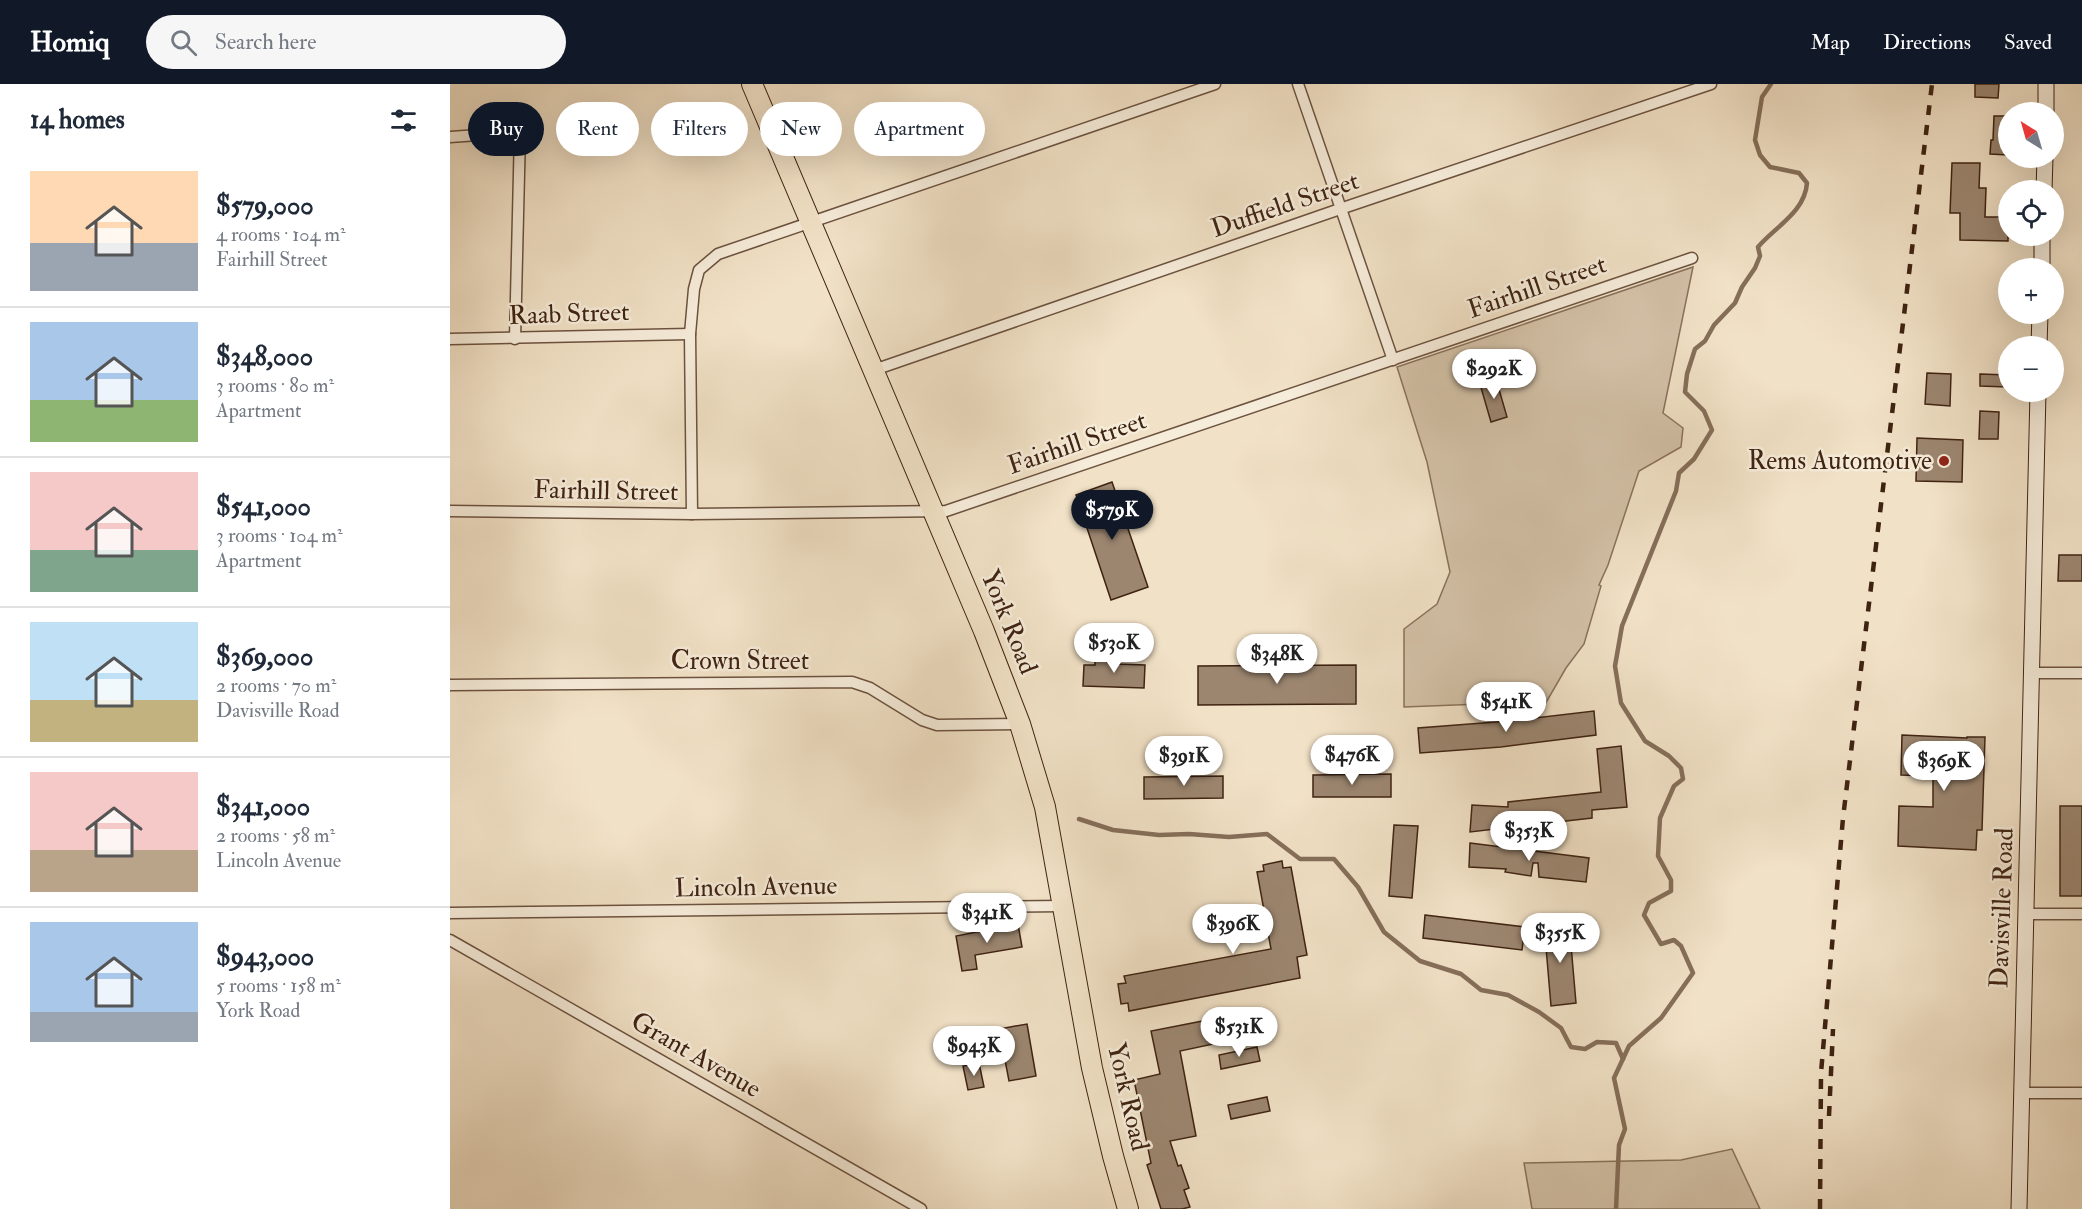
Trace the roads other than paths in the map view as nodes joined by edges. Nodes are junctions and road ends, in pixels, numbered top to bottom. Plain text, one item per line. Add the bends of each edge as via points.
1 (752, 84) edge
2 (1215, 84) edge
3 (1298, 84) edge
4 (1711, 84) edge
5 (2046, 84) edge
6 (2046, 102) edge
7 (450, 137) edge
8 (1340, 209) junction
9 (811, 222) junction
10 (1692, 258) dead end
11 (690, 334) junction
12 (450, 339) edge
13 (515, 339) junction
14 (1393, 360) junction
15 (874, 370) junction
16 (2038, 402) edge
17 (450, 511) edge
18 (933, 511) junction
19 (692, 514) junction
20 (2032, 673) junction
21 (2082, 673) edge
22 (450, 685) edge
23 (1020, 724) junction
24 (1063, 906) junction
25 (450, 913) edge
26 (2025, 914) junction
27 (2082, 914) edge
28 (450, 940) edge
29 (2022, 1093) junction
30 (2082, 1093) edge
31 (921, 1209) edge
32 (1128, 1209) edge
33 (2019, 1209) edge

1 - 9 highway, York Road
2 - 9 street
3 - 8 street
4 - 8 street, Duffield Street
5 - 6 street
7 - 13 street via 520,132
8 - 14 street
8 - 15 street, Duffield Street
9 - 11 street via 718,254 699,270
9 - 15 highway, York Road
10 - 14 street, Fairhill Street
11 - 13 street, Raab Street
11 - 19 street
12 - 13 street, Raab Street
14 - 18 street, Fairhill Street via 958,508
15 - 18 highway, York Road
16 - 20 street, Davisville Road
17 - 19 street, Fairhill Street
18 - 19 street, Fairhill Street
18 - 23 highway, York Road
20 - 21 street
20 - 26 street, Davisville Road
22 - 23 street, Crown Street via 852,682 937,725
23 - 24 highway, York Road via 1045,807
24 - 25 street, Lincoln Avenue
24 - 32 highway, York Road via 1092,1068
26 - 27 street
26 - 29 street, Davisville Road
28 - 31 street, Grant Avenue
29 - 30 street
29 - 33 street, Davisville Road

